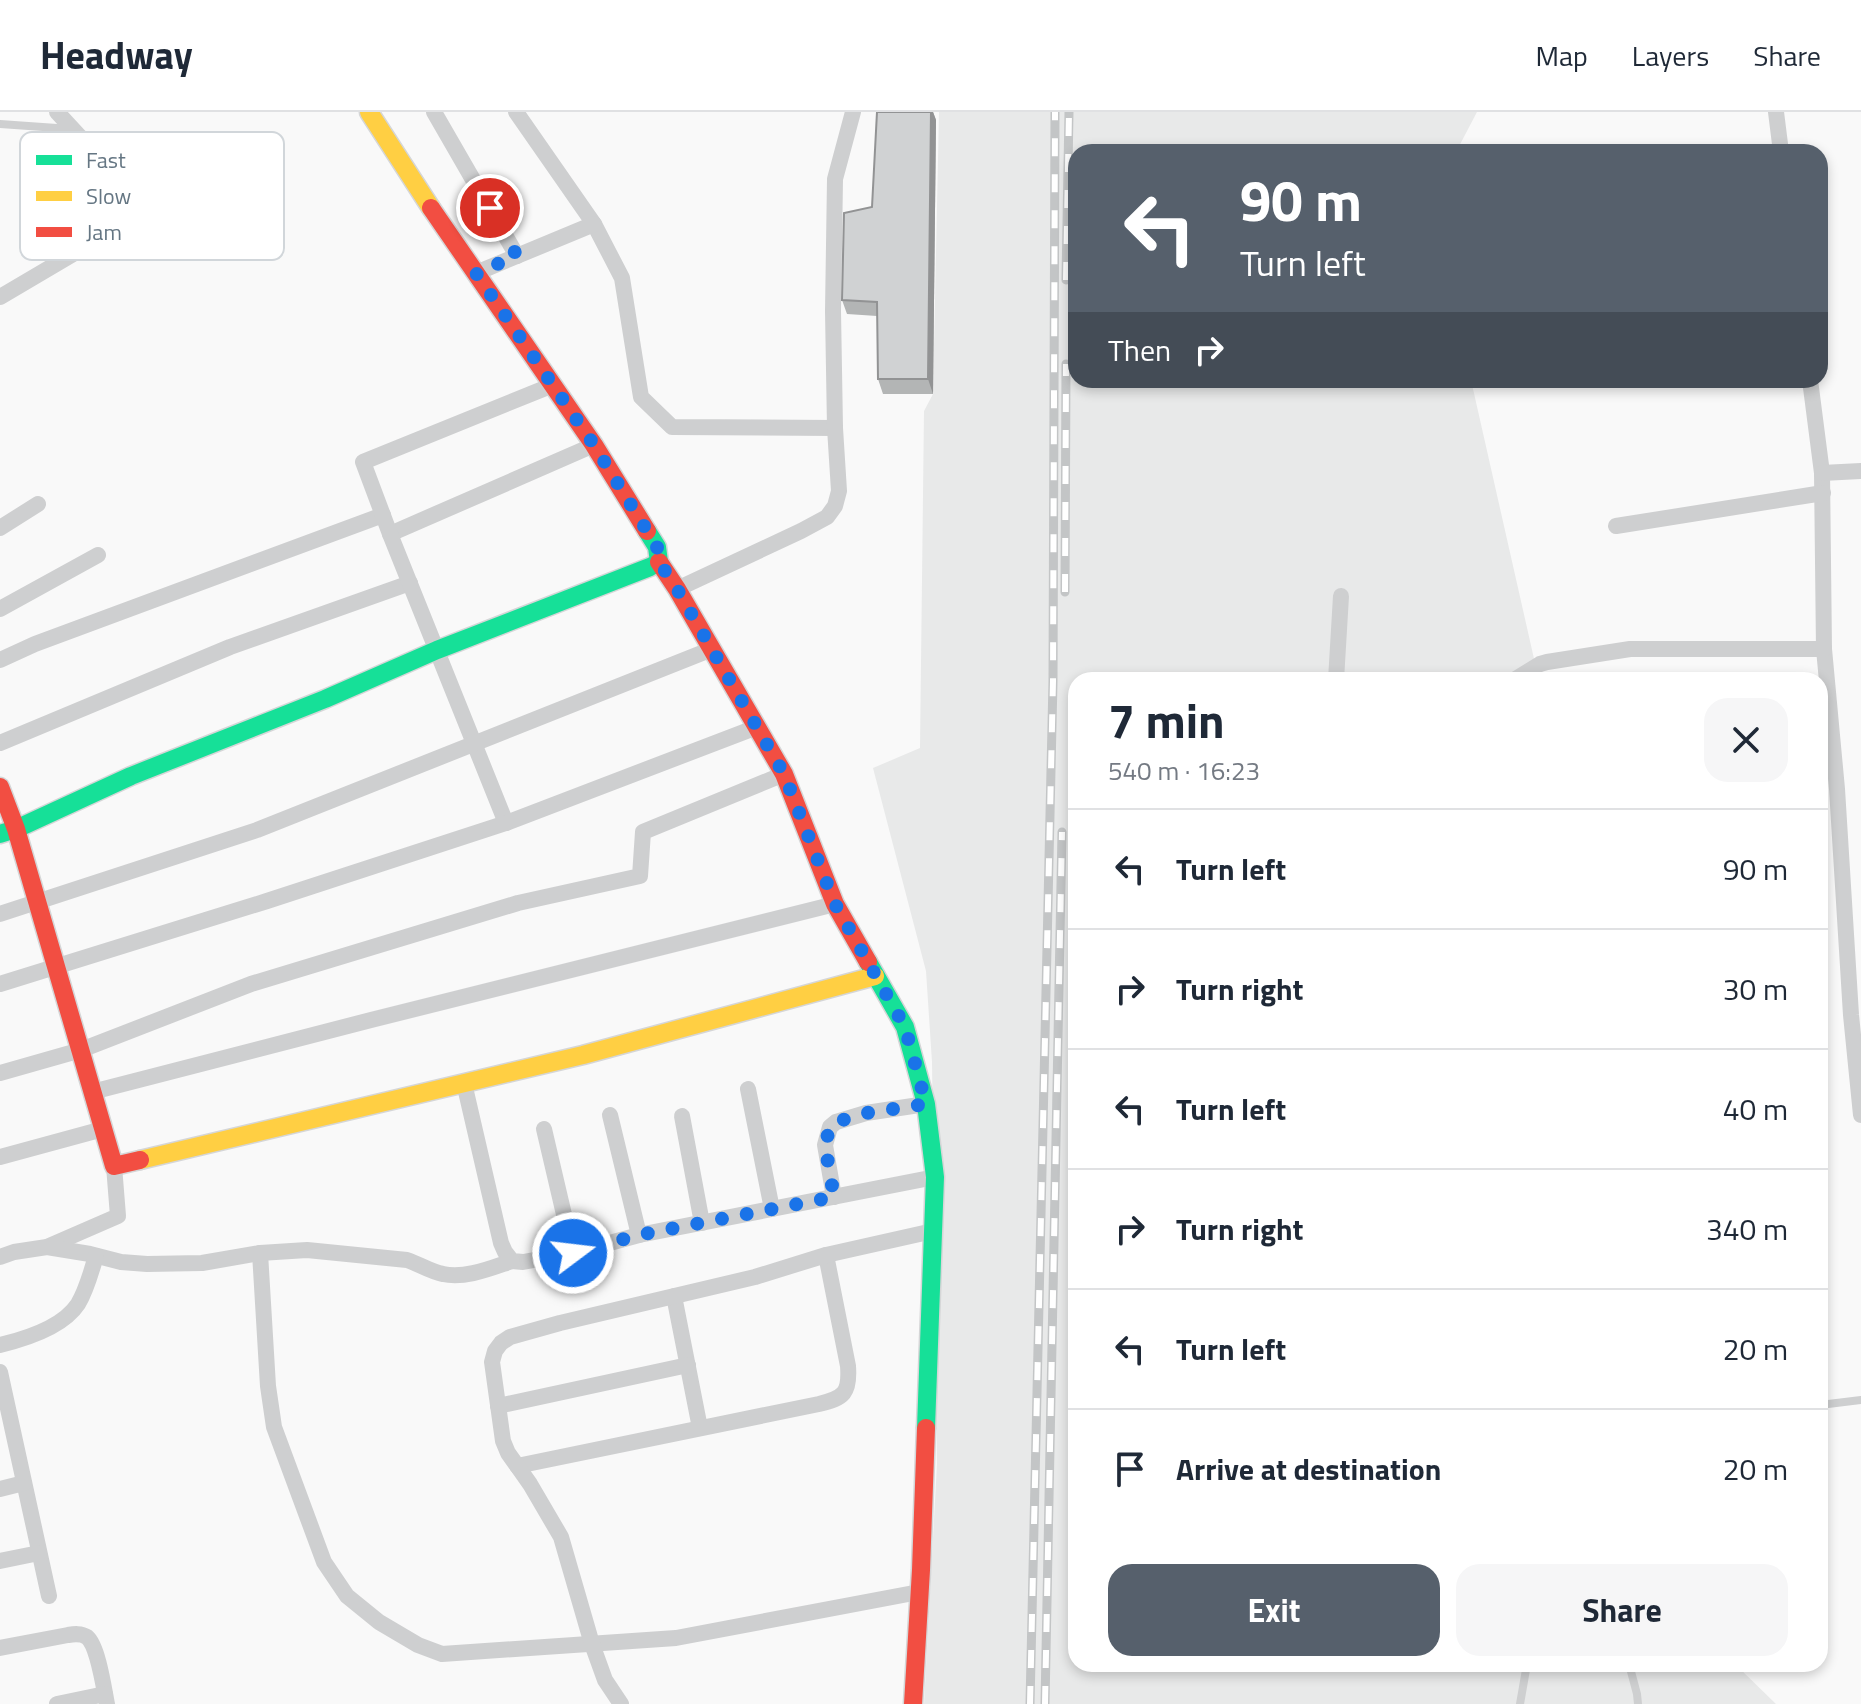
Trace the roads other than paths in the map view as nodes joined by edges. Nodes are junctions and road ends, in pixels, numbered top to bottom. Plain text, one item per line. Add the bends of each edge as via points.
1 (57, 112) edge
2 (369, 112) edge
3 (434, 112) edge
4 (516, 112) edge
5 (853, 112) edge
6 (1776, 112) edge
7 (0, 124) edge
8 (73, 129) junction
9 (76, 132) edge
10 (1780, 144) edge
11 (594, 224) junction
12 (517, 256) junction
13 (63, 260) edge
14 (476, 273) junction
15 (0, 297) edge
16 (553, 385) junction
17 (1811, 388) edge
18 (835, 428) junction
19 (594, 445) junction
20 (1861, 471) edge
21 (1822, 473) junction
22 (1823, 493) junction
23 (38, 504) dead end
24 (383, 515) junction
25 (1616, 526) dead end
26 (0, 528) edge
27 (390, 534) junction
28 (98, 555) dead end
29 (659, 562) junction
30 (410, 583) junction
31 (677, 589) junction
32 (1341, 596) dead end
33 (0, 609) edge
34 (712, 649) junction
35 (1824, 649) junction
36 (437, 650) junction
37 (0, 660) edge
38 (1336, 672) edge
39 (1527, 672) edge
40 (1826, 672) edge
41 (1828, 692) edge
42 (757, 727) junction
43 (0, 743) edge
44 (475, 745) junction
45 (784, 774) junction
46 (0, 787) edge
47 (1837, 789) junction
48 (1828, 790) edge
49 (506, 823) junction
50 (8, 832) edge
51 (37, 903) junction
52 (835, 904) junction
53 (0, 914) edge
54 (56, 967) junction
55 (875, 976) junction
56 (0, 984) edge
57 (81, 1050) junction
58 (0, 1073) edge
59 (464, 1083) junction
60 (1860, 1088) edge
61 (748, 1089) dead end
62 (92, 1092) junction
63 (926, 1104) junction
64 (610, 1115) dead end
65 (1861, 1115) edge
66 (682, 1116) dead end
67 (103, 1129) junction
68 (544, 1129) dead end
69 (0, 1157) edge
70 (114, 1166) junction
71 (935, 1177) junction
72 (834, 1197) junction
73 (772, 1209) junction
74 (702, 1223) junction
75 (933, 1231) junction
76 (639, 1235) junction
77 (47, 1247) junction
78 (260, 1253) junction
79 (573, 1253) junction
80 (826, 1255) junction
81 (96, 1256) junction
82 (0, 1257) edge
83 (512, 1261) junction
84 (674, 1296) junction
85 (0, 1345) edge
86 (688, 1365) junction
87 (0, 1372) edge
88 (1861, 1400) edge
89 (1828, 1404) edge
90 (498, 1406) junction
91 (5, 1416) edge
92 (700, 1428) junction
93 (517, 1466) junction
94 (24, 1483) junction
95 (0, 1489) edge
96 (39, 1553) junction
97 (0, 1561) edge
98 (919, 1592) junction
99 (49, 1596) dead end
100 (592, 1644) junction
101 (0, 1648) edge
102 (1526, 1672) edge
103 (1631, 1672) edge
104 (106, 1699) edge
105 (57, 1704) edge
106 (621, 1704) edge
107 (913, 1704) edge
108 (1520, 1704) edge
109 (1638, 1704) edge

1 - 8 street
2 - 14 street
3 - 12 street
4 - 11 street
5 - 18 street via 835,179
6 - 10 street
7 - 8 lane
8 - 9 street
11 - 12 street
11 - 18 street via 622,278 641,397 672,427
12 - 14 street
13 - 15 street
14 - 16 street
16 - 19 street
16 - 24 street via 363,462
17 - 21 street
18 - 31 street via 839,491 827,517
19 - 27 street
19 - 29 street via 657,547
20 - 21 street
21 - 22 street
22 - 25 street
22 - 35 street
23 - 26 street
24 - 27 street
24 - 37 street
27 - 30 street
28 - 33 street
29 - 31 street
29 - 36 street
30 - 36 street
30 - 43 street via 230,647
31 - 34 street
32 - 38 street
34 - 42 street
34 - 44 street
35 - 39 street via 1630,649 1540,664
35 - 40 street
36 - 44 street
36 - 50 street
41 - 47 street
42 - 45 street
42 - 49 street
44 - 49 street
44 - 51 street via 257,830
45 - 52 street
45 - 57 street via 643,832 640,876 518,903 251,984
46 - 50 street
47 - 48 street
47 - 60 street
49 - 54 street
50 - 51 street
51 - 53 street
51 - 54 street
52 - 55 street
52 - 62 street
54 - 56 street
54 - 57 street
55 - 59 street
55 - 63 street via 905,1027
57 - 58 street
57 - 62 street
59 - 70 street
59 - 83 street via 501,1243
60 - 65 street
61 - 73 street
62 - 67 street
63 - 71 street
63 - 72 street via 856,1116 830,1127 825,1145
64 - 76 street
66 - 74 street
67 - 69 street
67 - 70 street
68 - 79 street
70 - 77 street via 118,1216
71 - 72 street
71 - 75 street
72 - 73 street
73 - 74 street
74 - 76 street
75 - 80 street
75 - 98 street
76 - 79 street
77 - 81 street
77 - 82 street
78 - 81 street via 161,1264
78 - 83 street via 307,1250 407,1260 448,1275
78 - 100 street via 274,1427 324,1562 347,1596 379,1622 442,1654
79 - 83 street
80 - 84 street
80 - 92 street via 848,1366 847,1390 831,1401
81 - 85 street via 84,1292 65,1318
84 - 86 street
84 - 90 street via 510,1337 492,1362
86 - 90 street
86 - 92 street
87 - 91 street
88 - 89 lane
90 - 93 street via 503,1441
91 - 94 street
92 - 93 street
93 - 100 street via 561,1537
94 - 95 street
94 - 96 street
96 - 97 street
96 - 99 street
98 - 100 street via 676,1638
98 - 107 street
100 - 106 street
101 - 104 street via 86,1636
102 - 108 lane
103 - 109 lane
104 - 105 street

